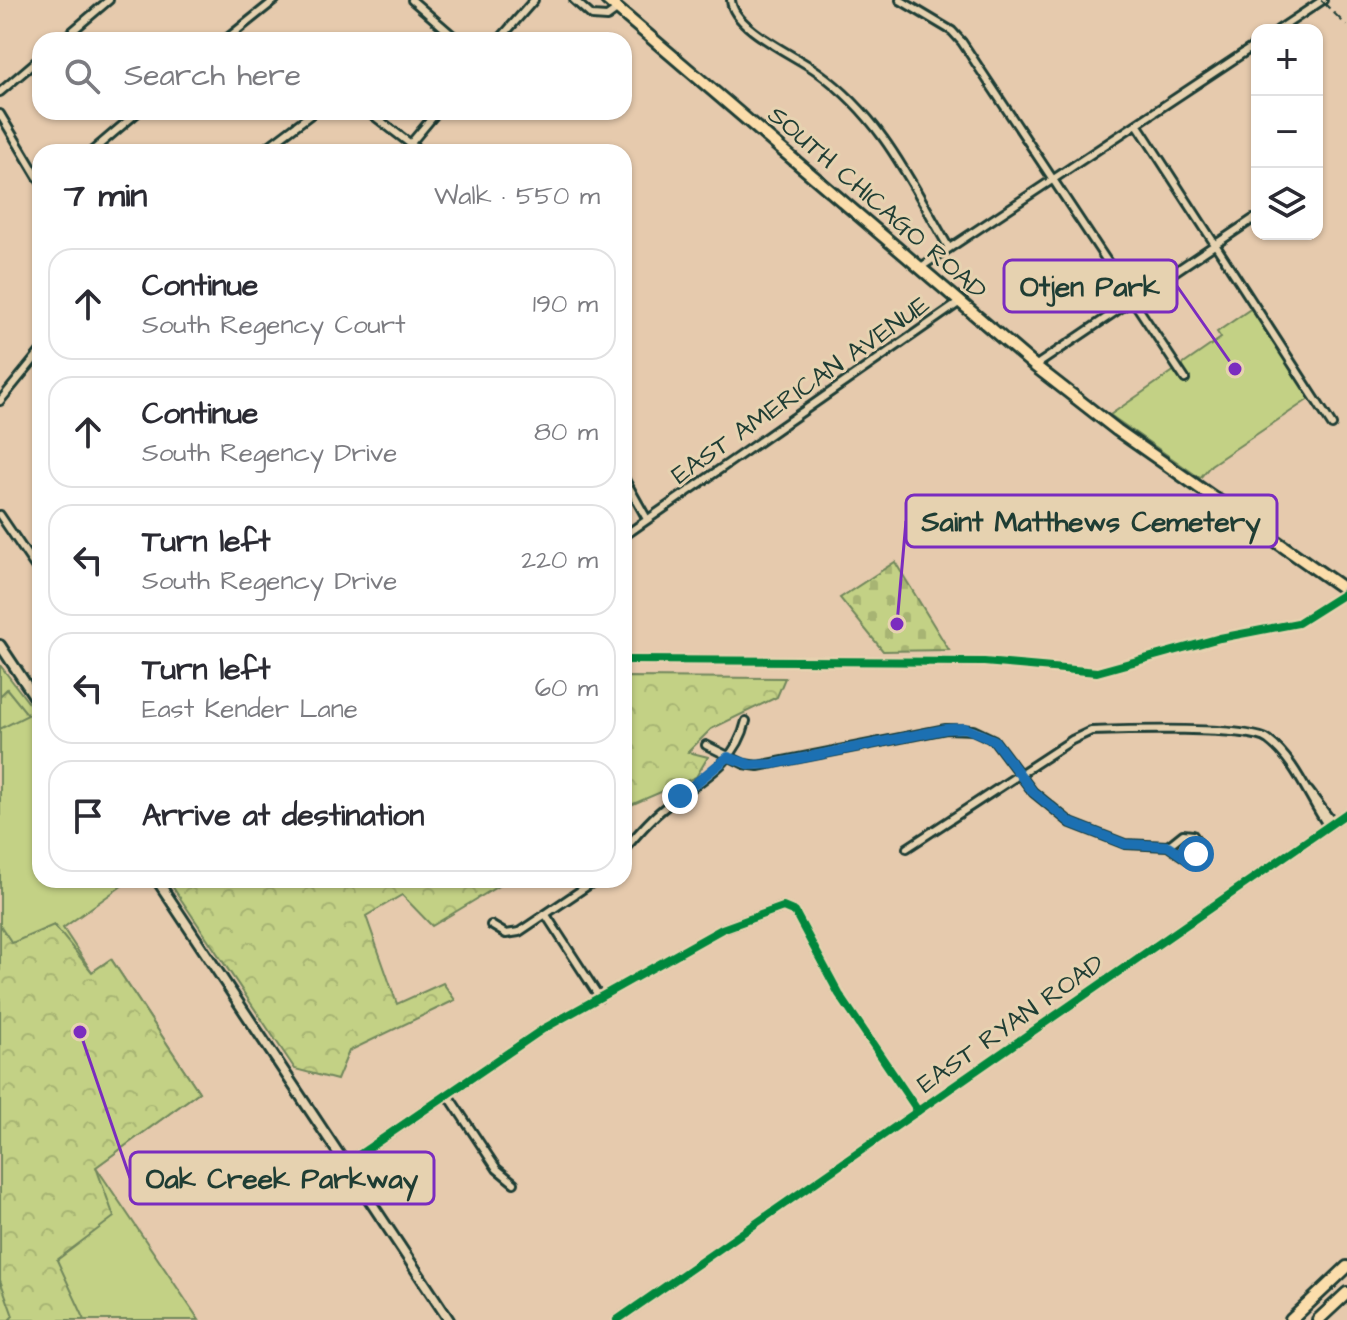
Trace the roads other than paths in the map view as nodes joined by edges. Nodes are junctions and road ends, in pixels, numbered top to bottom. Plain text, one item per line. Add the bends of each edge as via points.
1 (109, 0) edge
2 (275, 0) edge
3 (412, 0) edge
4 (534, 0) edge
5 (574, 0) edge
6 (607, 0) edge
7 (731, 0) edge
8 (900, 0) edge
9 (1323, 0) edge
10 (618, 9) junction
11 (1287, 24) edge
12 (71, 32) edge
13 (235, 32) edge
14 (449, 32) edge
15 (506, 32) edge
16 (1251, 48) edge
17 (32, 65) edge
18 (0, 92) edge
19 (0, 114) edge
20 (129, 120) edge
21 (303, 120) edge
22 (380, 120) edge
23 (430, 120) edge
24 (1137, 124) junction
25 (411, 143) joint
26 (100, 144) edge
27 (272, 144) edge
28 (32, 168) edge
29 (1053, 179) junction
30 (1251, 220) edge
31 (1214, 244) junction
32 (949, 248) junction
33 (921, 267) junction
34 (1134, 299) junction
35 (960, 302) junction
36 (32, 362) edge
37 (1035, 366) junction
38 (1185, 379) dead end
39 (0, 401) edge
40 (1332, 425) dead end
41 (632, 492) edge
42 (0, 515) edge
43 (647, 519) junction
44 (632, 530) edge
45 (32, 562) edge
46 (1347, 591) edge
47 (0, 645) edge
48 (32, 693) edge
49 (746, 721) dead end
50 (706, 745) dead end
51 (728, 757) junction
52 (1021, 775) junction
53 (1347, 813) edge
54 (1330, 824) junction
55 (632, 841) edge
56 (1168, 846) junction
57 (907, 848) dead end
58 (162, 888) edge
59 (585, 888) edge
60 (546, 915) junction
61 (491, 925) dead end
62 (600, 998) junction
63 (448, 1095) junction
64 (918, 1111) junction
65 (347, 1163) junction
66 (514, 1183) dead end
67 (1347, 1267) edge
68 (1347, 1293) edge
69 (449, 1320) edge
70 (617, 1320) edge
71 (1291, 1320) edge
72 (1318, 1320) edge

1 - 12 street
2 - 13 street
3 - 14 street
4 - 15 street
5 - 10 street via 592,16 607,17
6 - 10 main road, SOUTH CHICAGO ROAD
7 - 32 street via 737,17 809,65 863,110 888,141
8 - 29 street via 962,42
9 - 11 street
10 - 33 main road, SOUTH CHICAGO ROAD
16 - 24 street, EAST AMERICAN AVENUE
17 - 18 street
19 - 28 street
20 - 26 street
21 - 27 street
22 - 25 street
23 - 25 street
24 - 29 street, EAST AMERICAN AVENUE
24 - 31 street
29 - 32 street, EAST AMERICAN AVENUE
29 - 34 street
30 - 31 street
31 - 34 street
31 - 40 street
32 - 33 street, EAST AMERICAN AVENUE
33 - 35 main road, SOUTH CHICAGO ROAD
34 - 37 street
34 - 38 street
35 - 37 main road, SOUTH CHICAGO ROAD
35 - 43 street, EAST AMERICAN AVENUE
36 - 39 street
37 - 46 main road, SOUTH CHICAGO ROAD
41 - 43 street
42 - 45 street
43 - 44 street, EAST AMERICAN AVENUE
47 - 48 street
49 - 51 street
50 - 51 street
51 - 52 street via 751,765 773,764 958,728 994,740
51 - 55 street via 655,815
52 - 54 street via 1091,731 1237,732 1264,738 1278,750
52 - 56 street via 1050,808 1084,830 1125,844
52 - 57 street
53 - 54 street, EAST RYAN ROAD
54 - 64 street, EAST RYAN ROAD
56 - 56 street via 1187,859 1199,844 1193,835 1183,834
58 - 65 street
59 - 60 street
60 - 61 street via 514,934
60 - 62 street
62 - 63 street via 543,1029
62 - 64 street via 739,921 783,907 796,914 839,994
63 - 65 street
63 - 66 street via 497,1169
64 - 70 street, EAST RYAN ROAD
65 - 69 street
67 - 71 main road
68 - 72 main road

